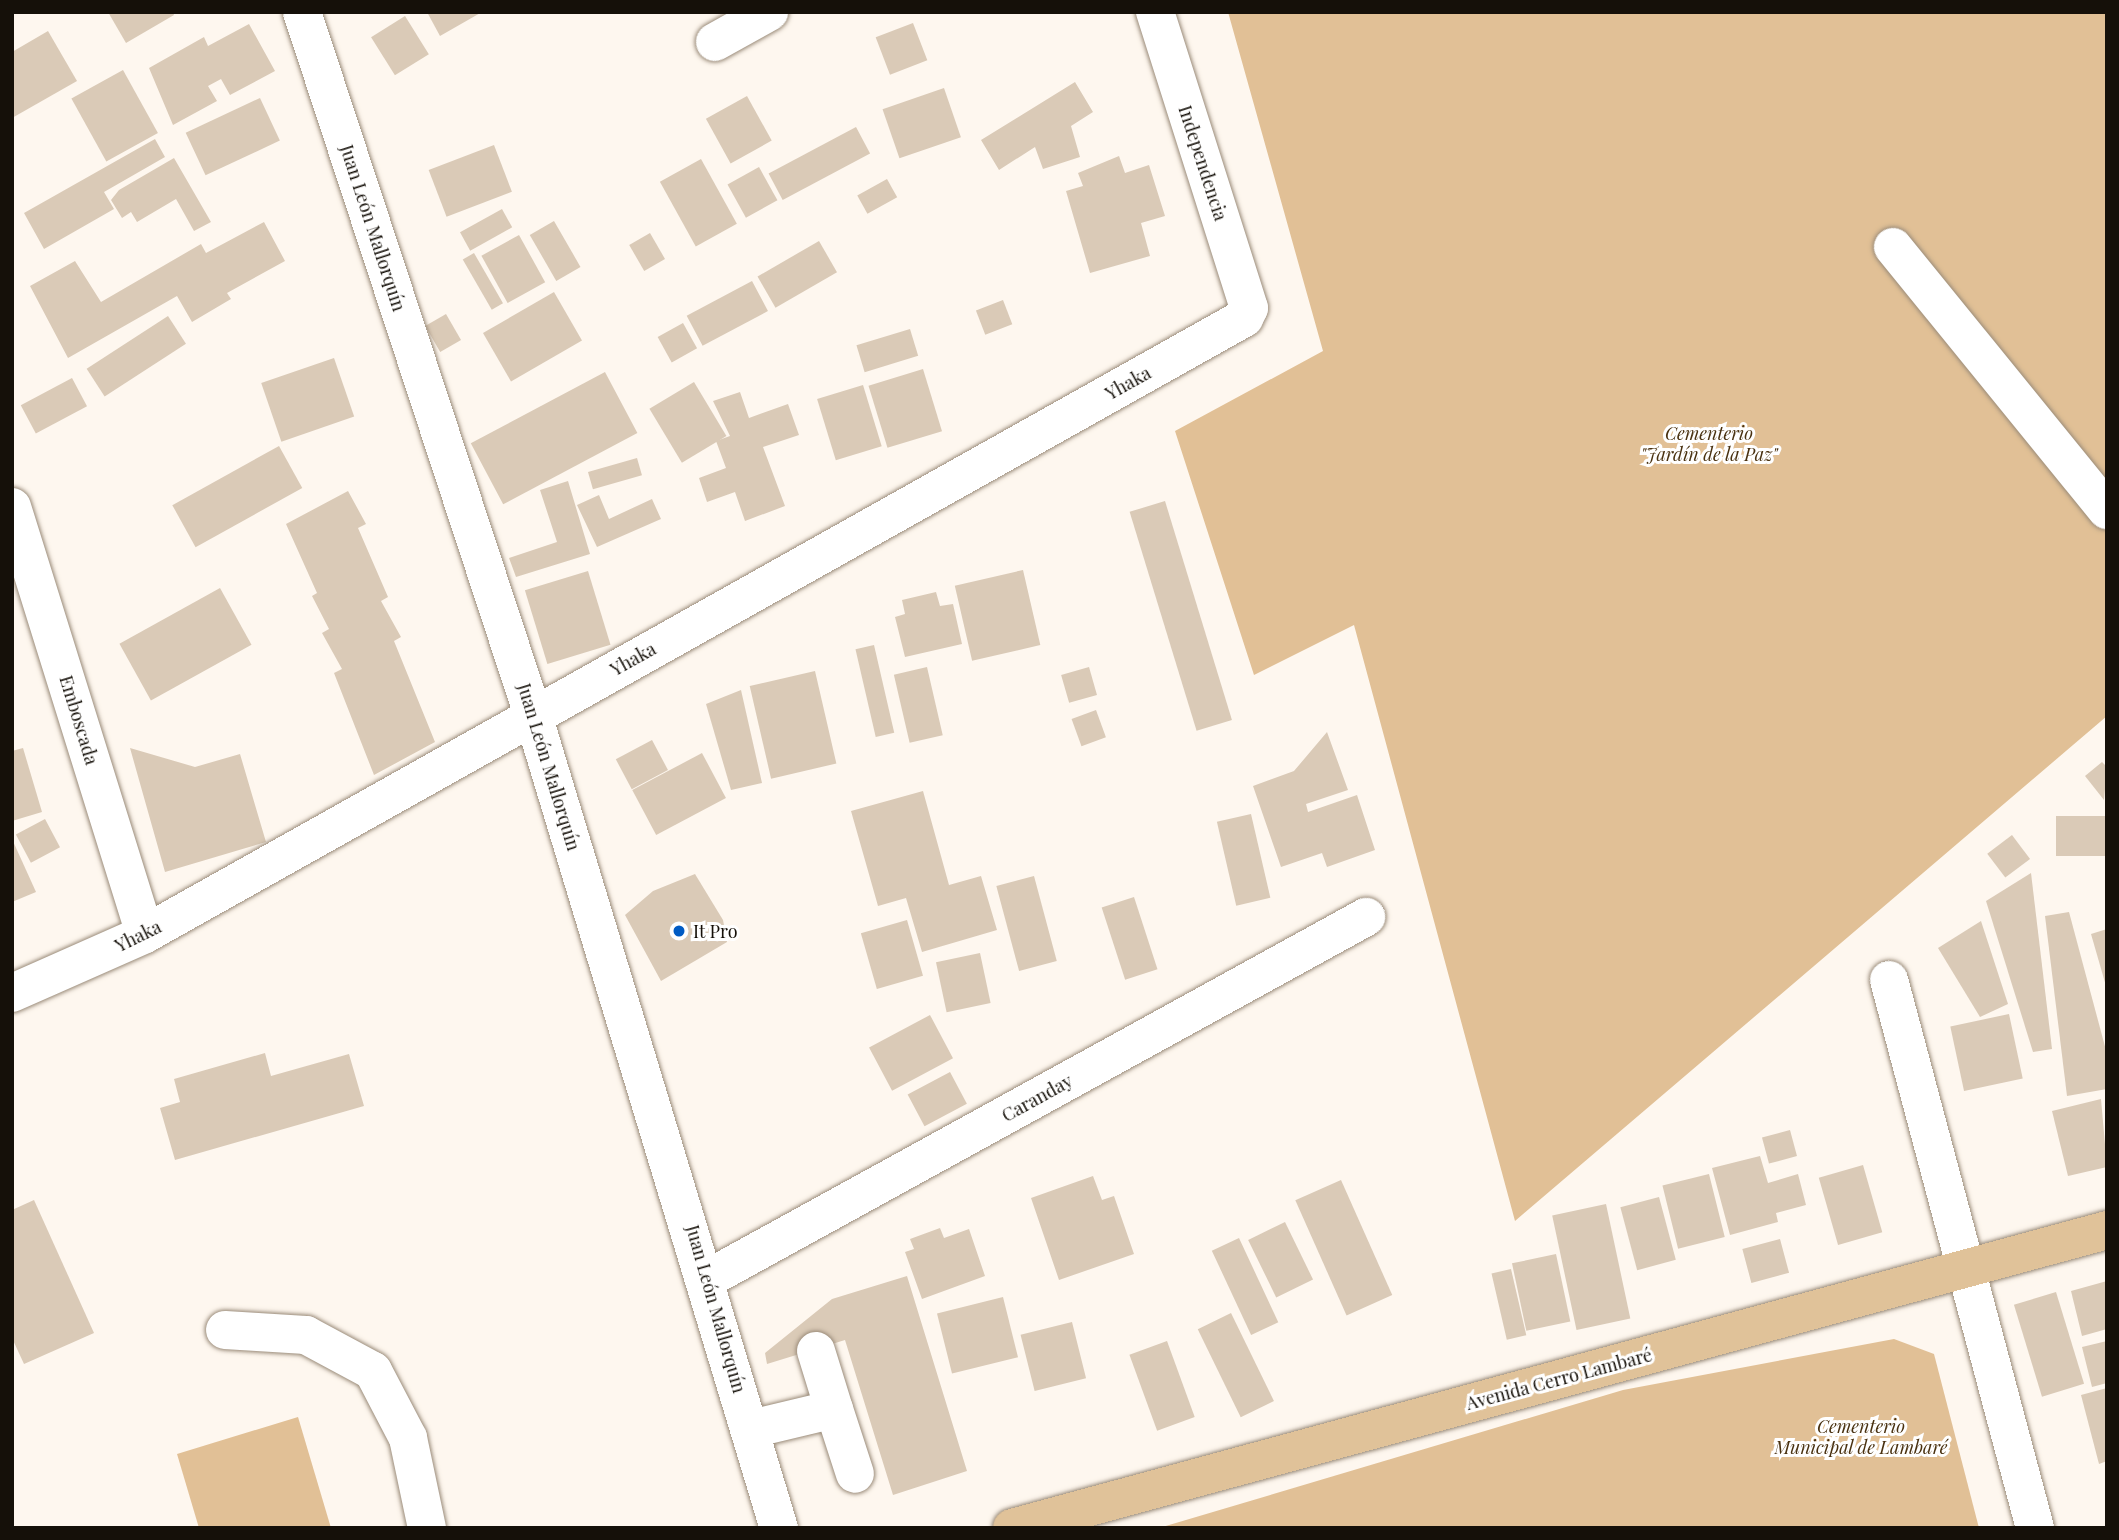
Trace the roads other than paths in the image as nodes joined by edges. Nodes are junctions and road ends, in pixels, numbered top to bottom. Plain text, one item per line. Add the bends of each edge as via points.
1 (302, 12) edge
2 (769, 12) edge
3 (1154, 12) edge
4 (715, 42) dead end
5 (1893, 247) dead end
6 (1247, 314) joint
7 (12, 507) edge
8 (2107, 510) edge
9 (533, 715) junction
10 (1366, 917) dead end
11 (145, 934) junction
12 (1889, 980) dead end
13 (12, 993) edge
14 (2107, 1230) edge
15 (1966, 1268) junction
16 (709, 1278) junction
17 (225, 1331) dead end
18 (816, 1351) dead end
19 (834, 1409) junction
20 (751, 1429) junction
21 (855, 1474) dead end
22 (427, 1528) edge
23 (779, 1528) edge
24 (1012, 1528) edge
25 (2035, 1528) edge

1 - 9 street, Juan León Mallorquín
2 - 4 street
3 - 6 street, Independencia
5 - 8 street
6 - 9 street, Yhaka
7 - 11 street, Emboscada
9 - 11 street, Yhaka
9 - 16 street, Juan León Mallorquín
10 - 16 street, Caranday
11 - 13 street, Yhaka
12 - 15 street
14 - 15 main road, Avenida Cerro Lambaré
15 - 24 main road, Avenida Cerro Lambaré
15 - 25 street
16 - 20 street, Juan León Mallorquín
17 - 22 street via 306,1335 373,1371 408,1438
18 - 19 street
19 - 20 street
19 - 21 street
20 - 23 street, Juan León Mallorquín

